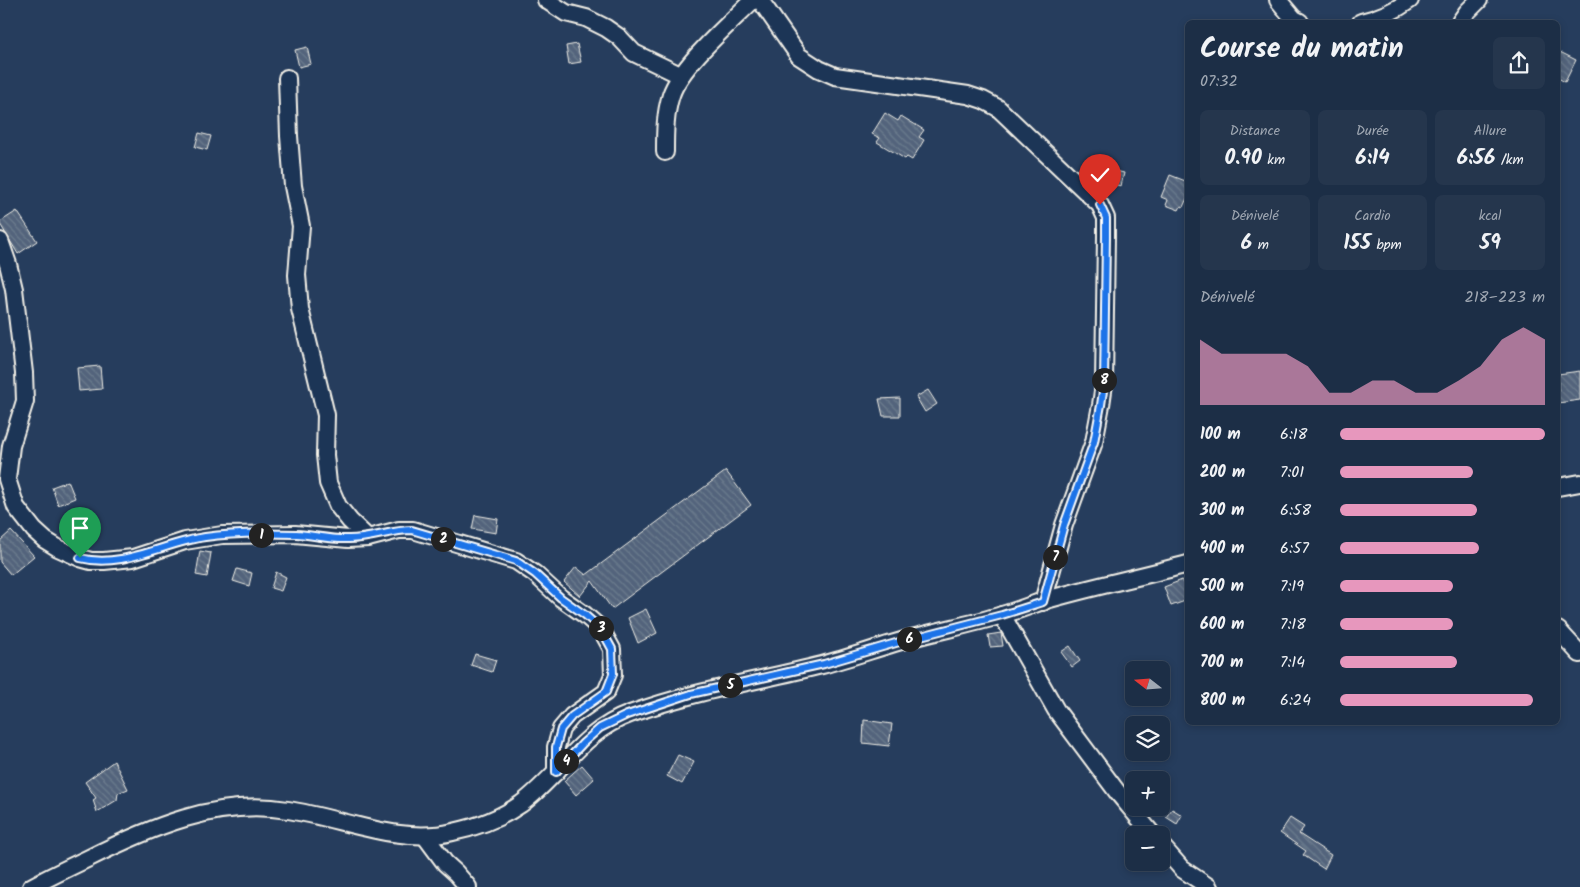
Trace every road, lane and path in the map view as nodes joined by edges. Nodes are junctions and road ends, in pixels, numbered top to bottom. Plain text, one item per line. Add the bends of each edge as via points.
1 (546, 0) edge
2 (753, 0) edge
3 (760, 0) edge
4 (1278, 0) edge
5 (1410, 0) edge
6 (1473, 2) edge
7 (1296, 20) edge
8 (1370, 20) edge
9 (1461, 20) edge
10 (680, 76) junction
11 (286, 78) dead end
12 (665, 152) dead end
13 (0, 241) edge
14 (3, 481) edge
15 (1580, 483) edge
16 (1560, 488) edge
17 (368, 538) junction
18 (1185, 565) edge
19 (1043, 602) junction
20 (1002, 615) junction
21 (1560, 632) edge
22 (1580, 654) edge
23 (556, 772) junction
24 (1146, 826) edge
25 (425, 836) junction
26 (1170, 855) edge
27 (31, 887) edge
28 (468, 887) edge
29 (1209, 887) edge

1 - 10 street via 566,13 606,28 634,52
2 - 10 street
3 - 19 street via 799,56 818,69 835,76 968,95 998,108 1100,205 1106,218 1101,405 1094,442 1064,525
4 - 7 street
5 - 8 street
6 - 9 street
10 - 12 street via 668,105
11 - 17 street via 293,186 301,226 297,275 300,309 326,415 328,483 338,506
13 - 14 street via 14,289 25,401
14 - 17 street via 16,507 34,530 58,548 91,561 132,558 185,541 222,535
15 - 16 street
17 - 23 street via 412,530 516,561 601,629 612,649 613,674 606,692 572,716 561,729 556,747
18 - 19 street
19 - 20 street
20 - 23 street via 824,664 691,694 627,715 600,728
20 - 24 street via 1056,710
21 - 22 street
23 - 25 street via 522,803 501,816 450,833
25 - 27 street via 402,835 287,809 263,807 203,813 127,839
25 - 28 street
26 - 29 street via 1182,869

